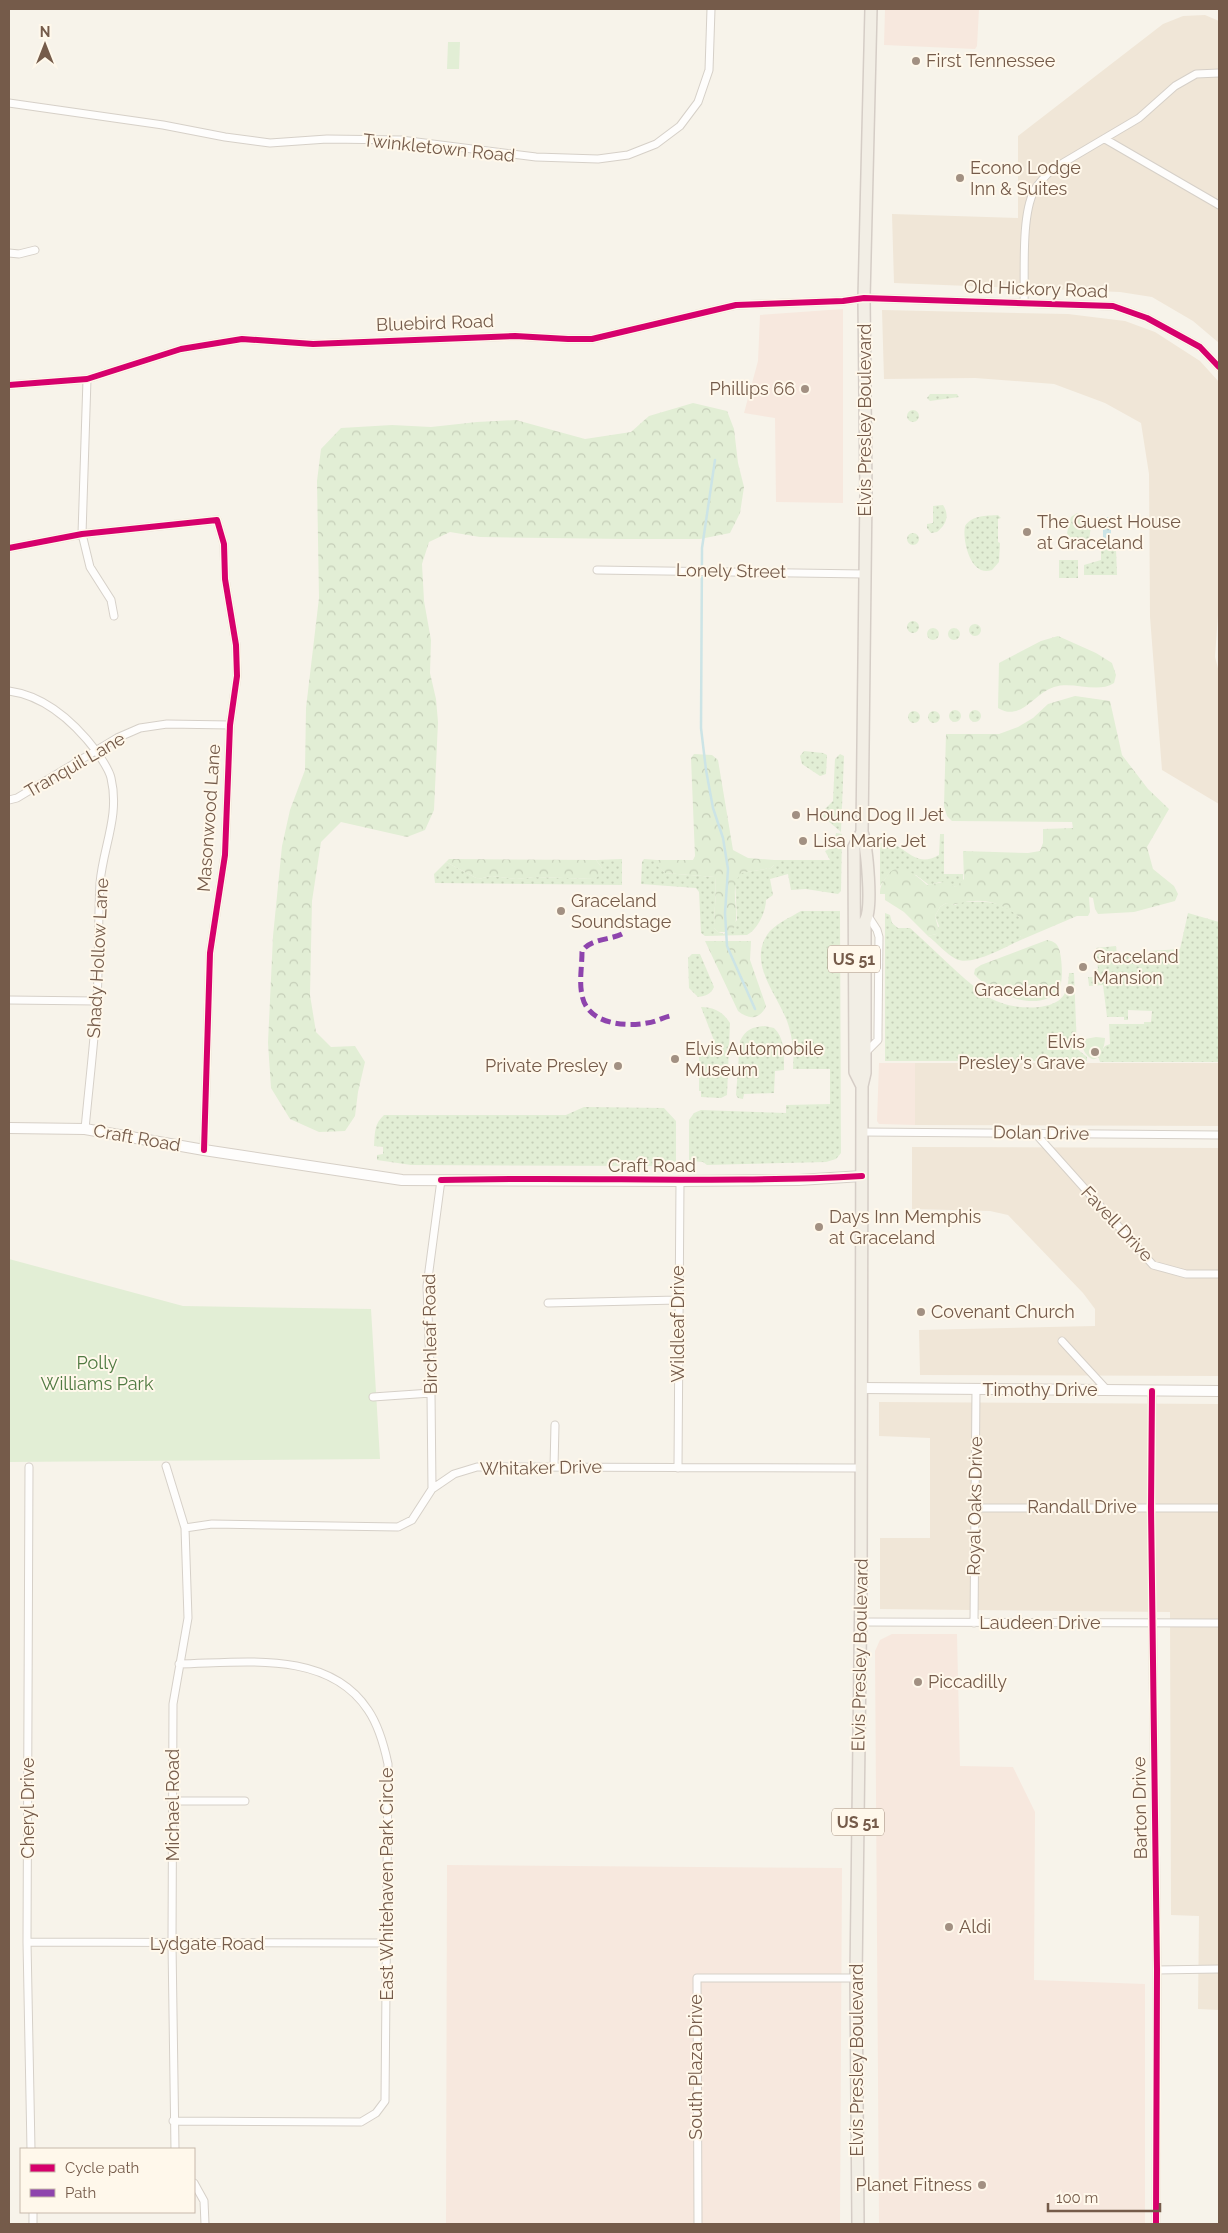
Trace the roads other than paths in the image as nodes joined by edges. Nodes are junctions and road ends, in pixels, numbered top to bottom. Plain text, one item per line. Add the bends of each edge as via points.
1 (711, 9) edge
2 (870, 9) edge
3 (1219, 73) edge
4 (9, 103) edge
5 (1105, 139) junction
6 (1219, 204) edge
7 (35, 250) dead end
8 (9, 253) edge
9 (864, 298) junction
10 (1024, 302) junction
11 (1219, 367) edge
12 (87, 379) junction
13 (9, 386) edge
14 (82, 534) junction
15 (9, 548) edge
16 (598, 570) dead end
17 (864, 574) junction
18 (114, 616) dead end
19 (9, 691) edge
20 (230, 724) junction
21 (95, 750) junction
22 (9, 800) edge
23 (862, 832) junction
24 (9, 1000) edge
25 (96, 1002) junction
26 (862, 1086) junction
27 (9, 1128) edge
28 (86, 1129) junction
29 (862, 1132) junction
30 (1035, 1133) junction
31 (1219, 1135) edge
32 (204, 1150) junction
33 (862, 1176) junction
34 (441, 1180) junction
35 (680, 1181) junction
36 (1219, 1274) edge
37 (678, 1300) junction
38 (548, 1303) dead end
39 (1062, 1341) dead end
40 (862, 1388) junction
41 (976, 1389) junction
42 (1107, 1390) junction
43 (1152, 1391) junction
44 (1219, 1391) edge
45 (431, 1393) junction
46 (373, 1398) dead end
47 (555, 1425) dead end
48 (166, 1466) dead end
49 (29, 1467) dead end
50 (554, 1467) junction
51 (678, 1468) junction
52 (861, 1468) junction
53 (432, 1489) junction
54 (1151, 1507) junction
55 (975, 1508) junction
56 (1219, 1508) edge
57 (185, 1528) junction
58 (860, 1622) junction
59 (974, 1623) junction
60 (1152, 1623) junction
61 (1219, 1623) edge
62 (180, 1664) junction
63 (172, 1801) junction
64 (245, 1801) dead end
65 (27, 1942) junction
66 (388, 1943) junction
67 (172, 1944) junction
68 (1219, 1969) edge
69 (1157, 1970) junction
70 (856, 1978) junction
71 (173, 2121) junction
72 (31, 2148) edge
73 (175, 2148) edge
74 (195, 2185) edge
75 (205, 2224) edge
76 (698, 2224) edge
77 (858, 2224) edge
78 (1156, 2224) edge

1 - 4 street, Twinkletown Road via 709,70 698,102 680,126 656,144 628,155 598,159 536,157 401,140 327,139 270,143
2 - 9 main road, Elvis Presley Boulevard / US 51
3 - 5 street via 1196,74 1175,86 1140,118
5 - 6 street
5 - 10 street via 1051,170 1034,191 1027,217
7 - 8 street
9 - 10 street, Old Hickory Road
9 - 12 street, Bluebird Road via 736,305 592,339 515,336 313,344 242,339 181,349
9 - 17 main road, Elvis Presley Boulevard / US 51
10 - 11 street, Old Hickory Road via 1113,306 1147,318 1200,347
12 - 13 street, Bluebird Road
12 - 14 street
14 - 15 street
14 - 18 street via 90,567 111,600
14 - 20 street, Masonwood Lane via 217,520 224,544 225,579 236,645 237,676
16 - 17 street, Lonely Street
17 - 23 main road, Elvis Presley Boulevard / US 51
19 - 21 street, Shady Hollow Lane via 34,699 69,719
20 - 21 street, Tranquil Lane via 167,724 140,728
20 - 32 street, Masonwood Lane via 225,855 210,953
21 - 22 street, Tranquil Lane
21 - 25 street, Shady Hollow Lane via 111,776 115,800 100,881
23 - 26 main road, Elvis Presley Boulevard / US 51 via 867,848 868,916 865,1073
23 - 26 main road, Elvis Presley Boulevard / US 51 via 854,847 854,1072
24 - 25 street
25 - 28 street, Shady Hollow Lane
26 - 29 main road, Elvis Presley Boulevard / US 51
27 - 28 street, Craft Road
28 - 32 street, Craft Road
29 - 30 street, Dolan Drive
29 - 33 main road, Elvis Presley Boulevard / US 51
30 - 31 street, Dolan Drive
30 - 36 street, Favell Drive via 1153,1265 1186,1274
32 - 34 street, Craft Road via 402,1180
33 - 35 street, Craft Road
33 - 40 main road, Elvis Presley Boulevard / US 51
34 - 35 street, Craft Road
34 - 45 street, Birchleaf Road via 427,1286
35 - 37 street, Wildleaf Drive
37 - 38 street
37 - 51 street, Wildleaf Drive
39 - 42 street
40 - 41 street, Timothy Drive
40 - 52 main road, Elvis Presley Boulevard / US 51
41 - 42 street, Timothy Drive
41 - 55 street, Royal Oaks Drive
42 - 43 street, Timothy Drive
43 - 44 street, Timothy Drive
43 - 54 street, Barton Drive
45 - 46 street
45 - 53 street, Birchleaf Road
47 - 50 street
48 - 57 street, Michael Road
49 - 65 street, Cheryl Drive
50 - 51 street, Whitaker Drive
50 - 53 street, Whitaker Drive via 477,1467 454,1474
51 - 52 street, Whitaker Drive
52 - 58 main road, Elvis Presley Boulevard / US 51
53 - 57 street, Whitaker Drive via 412,1520 398,1527 212,1524
54 - 55 street, Randall Drive
54 - 56 street, Randall Drive
54 - 60 street, Barton Drive
55 - 59 street, Royal Oaks Drive
57 - 62 street, Michael Road via 188,1618
58 - 59 street, Laudeen Drive
58 - 70 main road, Elvis Presley Boulevard / US 51
59 - 60 street, Laudeen Drive
60 - 61 street, Laudeen Drive
60 - 69 street, Barton Drive
62 - 63 street, Michael Road via 173,1704
62 - 66 street, East Whitehaven Park Circle via 278,1663 312,1668 345,1685 368,1709 382,1738 388,1764
63 - 64 street
63 - 67 street, Michael Road
65 - 67 street, Lydgate Road
65 - 72 street, Cheryl Drive
66 - 67 street, Lydgate Road
66 - 71 street, East Whitehaven Park Circle via 385,2101 376,2113 361,2122
67 - 71 street, Michael Road
68 - 69 street
69 - 78 street, Barton Drive
70 - 76 street, South Plaza Drive via 697,1978
70 - 77 main road, Elvis Presley Boulevard / US 51
71 - 73 street, Michael Road
74 - 75 street via 204,2201

